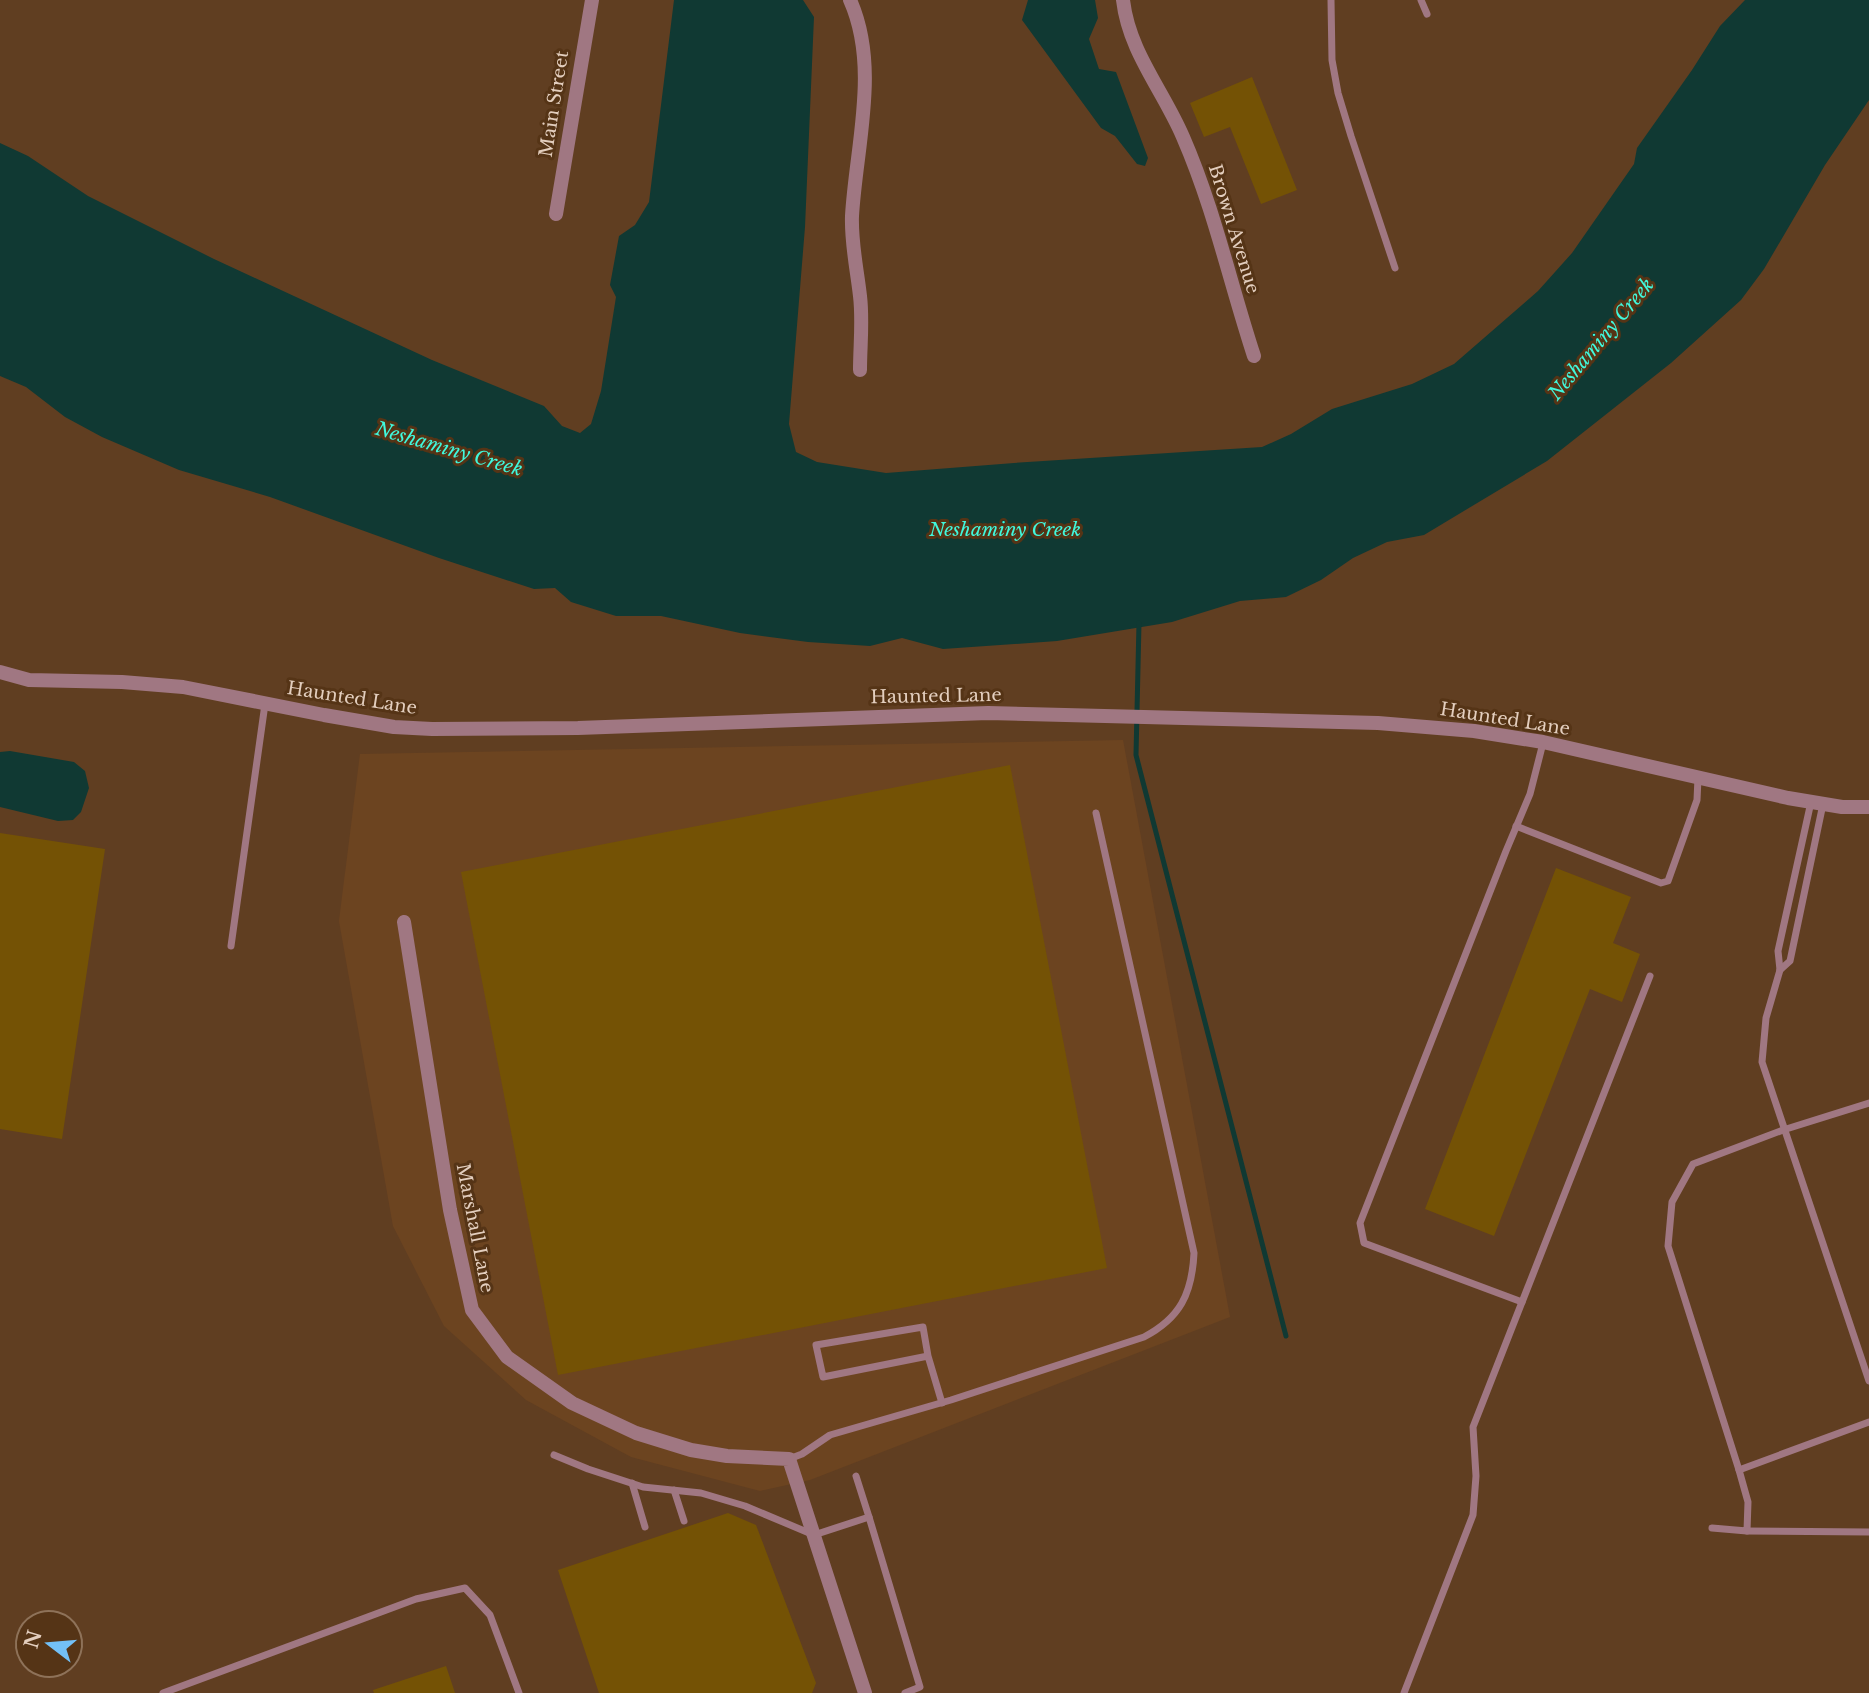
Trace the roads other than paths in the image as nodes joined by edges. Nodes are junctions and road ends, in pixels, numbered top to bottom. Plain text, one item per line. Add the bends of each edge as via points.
1 (592, 0) edge
2 (850, 0) edge
3 (1124, 0) edge
4 (1331, 0) edge
5 (1421, 0) edge
6 (1427, 14) dead end
7 (556, 214) dead end
8 (1395, 268) dead end
9 (1254, 356) dead end
10 (860, 370) dead end
11 (0, 671) edge
12 (265, 703) junction
13 (1543, 742) junction
14 (1698, 778) junction
15 (1817, 803) junction
16 (1869, 807) edge
17 (1096, 813) dead end
18 (1516, 826) junction
19 (404, 922) dead end
20 (230, 946) dead end
21 (1780, 970) junction
22 (1650, 976) dead end
23 (1869, 1103) edge
24 (1783, 1130) junction
25 (1522, 1302) junction
26 (928, 1356) junction
27 (1869, 1381) edge
28 (942, 1403) junction
29 (1869, 1422) edge
30 (554, 1454) dead end
31 (789, 1459) junction
32 (1739, 1470) junction
33 (856, 1476) dead end
34 (632, 1483) junction
35 (674, 1490) junction
36 (869, 1517) junction
37 (684, 1521) dead end
38 (645, 1527) dead end
39 (1712, 1528) dead end
40 (1747, 1531) junction
41 (1869, 1532) edge
42 (814, 1535) junction
43 (163, 1693) edge
44 (519, 1693) edge
45 (865, 1693) edge
46 (905, 1693) edge
47 (1404, 1693) edge

1 - 7 street, Main Street
2 - 10 street via 861,33 864,69 852,219 862,324
3 - 9 street, Brown Avenue via 1138,53 1183,135 1208,199
4 - 8 lane via 1332,60 1338,93
5 - 6 lane
11 - 12 street, Haunted Lane via 29,680 183,687
12 - 13 street, Haunted Lane via 383,725 432,729 988,713 1378,723
12 - 20 lane
13 - 14 street, Haunted Lane
13 - 18 lane via 1530,794
14 - 15 street, Haunted Lane
14 - 18 lane via 1697,800 1668,881 1661,883
15 - 16 street, Haunted Lane
15 - 21 lane via 1778,951
15 - 21 lane via 1790,961
17 - 28 lane via 1194,1253 1193,1268 1175,1316 1163,1327
18 - 25 lane via 1360,1223 1364,1243
19 - 31 street, Marshall Lane via 450,1210 472,1310 507,1357 572,1403 636,1433 691,1450
21 - 24 lane via 1766,1018 1762,1062
22 - 25 lane
23 - 24 lane
24 - 27 lane
24 - 32 lane via 1693,1164 1672,1202 1668,1246
25 - 47 lane via 1473,1427 1473,1515
26 - 26 lane via 822,1377 816,1345 923,1327
26 - 28 lane
28 - 31 lane via 830,1435
29 - 32 lane
30 - 34 lane
31 - 42 street
32 - 40 lane via 1748,1502
33 - 36 lane
34 - 35 lane
34 - 38 lane
35 - 37 lane
35 - 42 lane via 745,1506
36 - 42 lane
36 - 46 lane via 920,1687
39 - 40 lane
40 - 41 lane
42 - 45 street
43 - 44 lane via 416,1599 465,1588 490,1615

